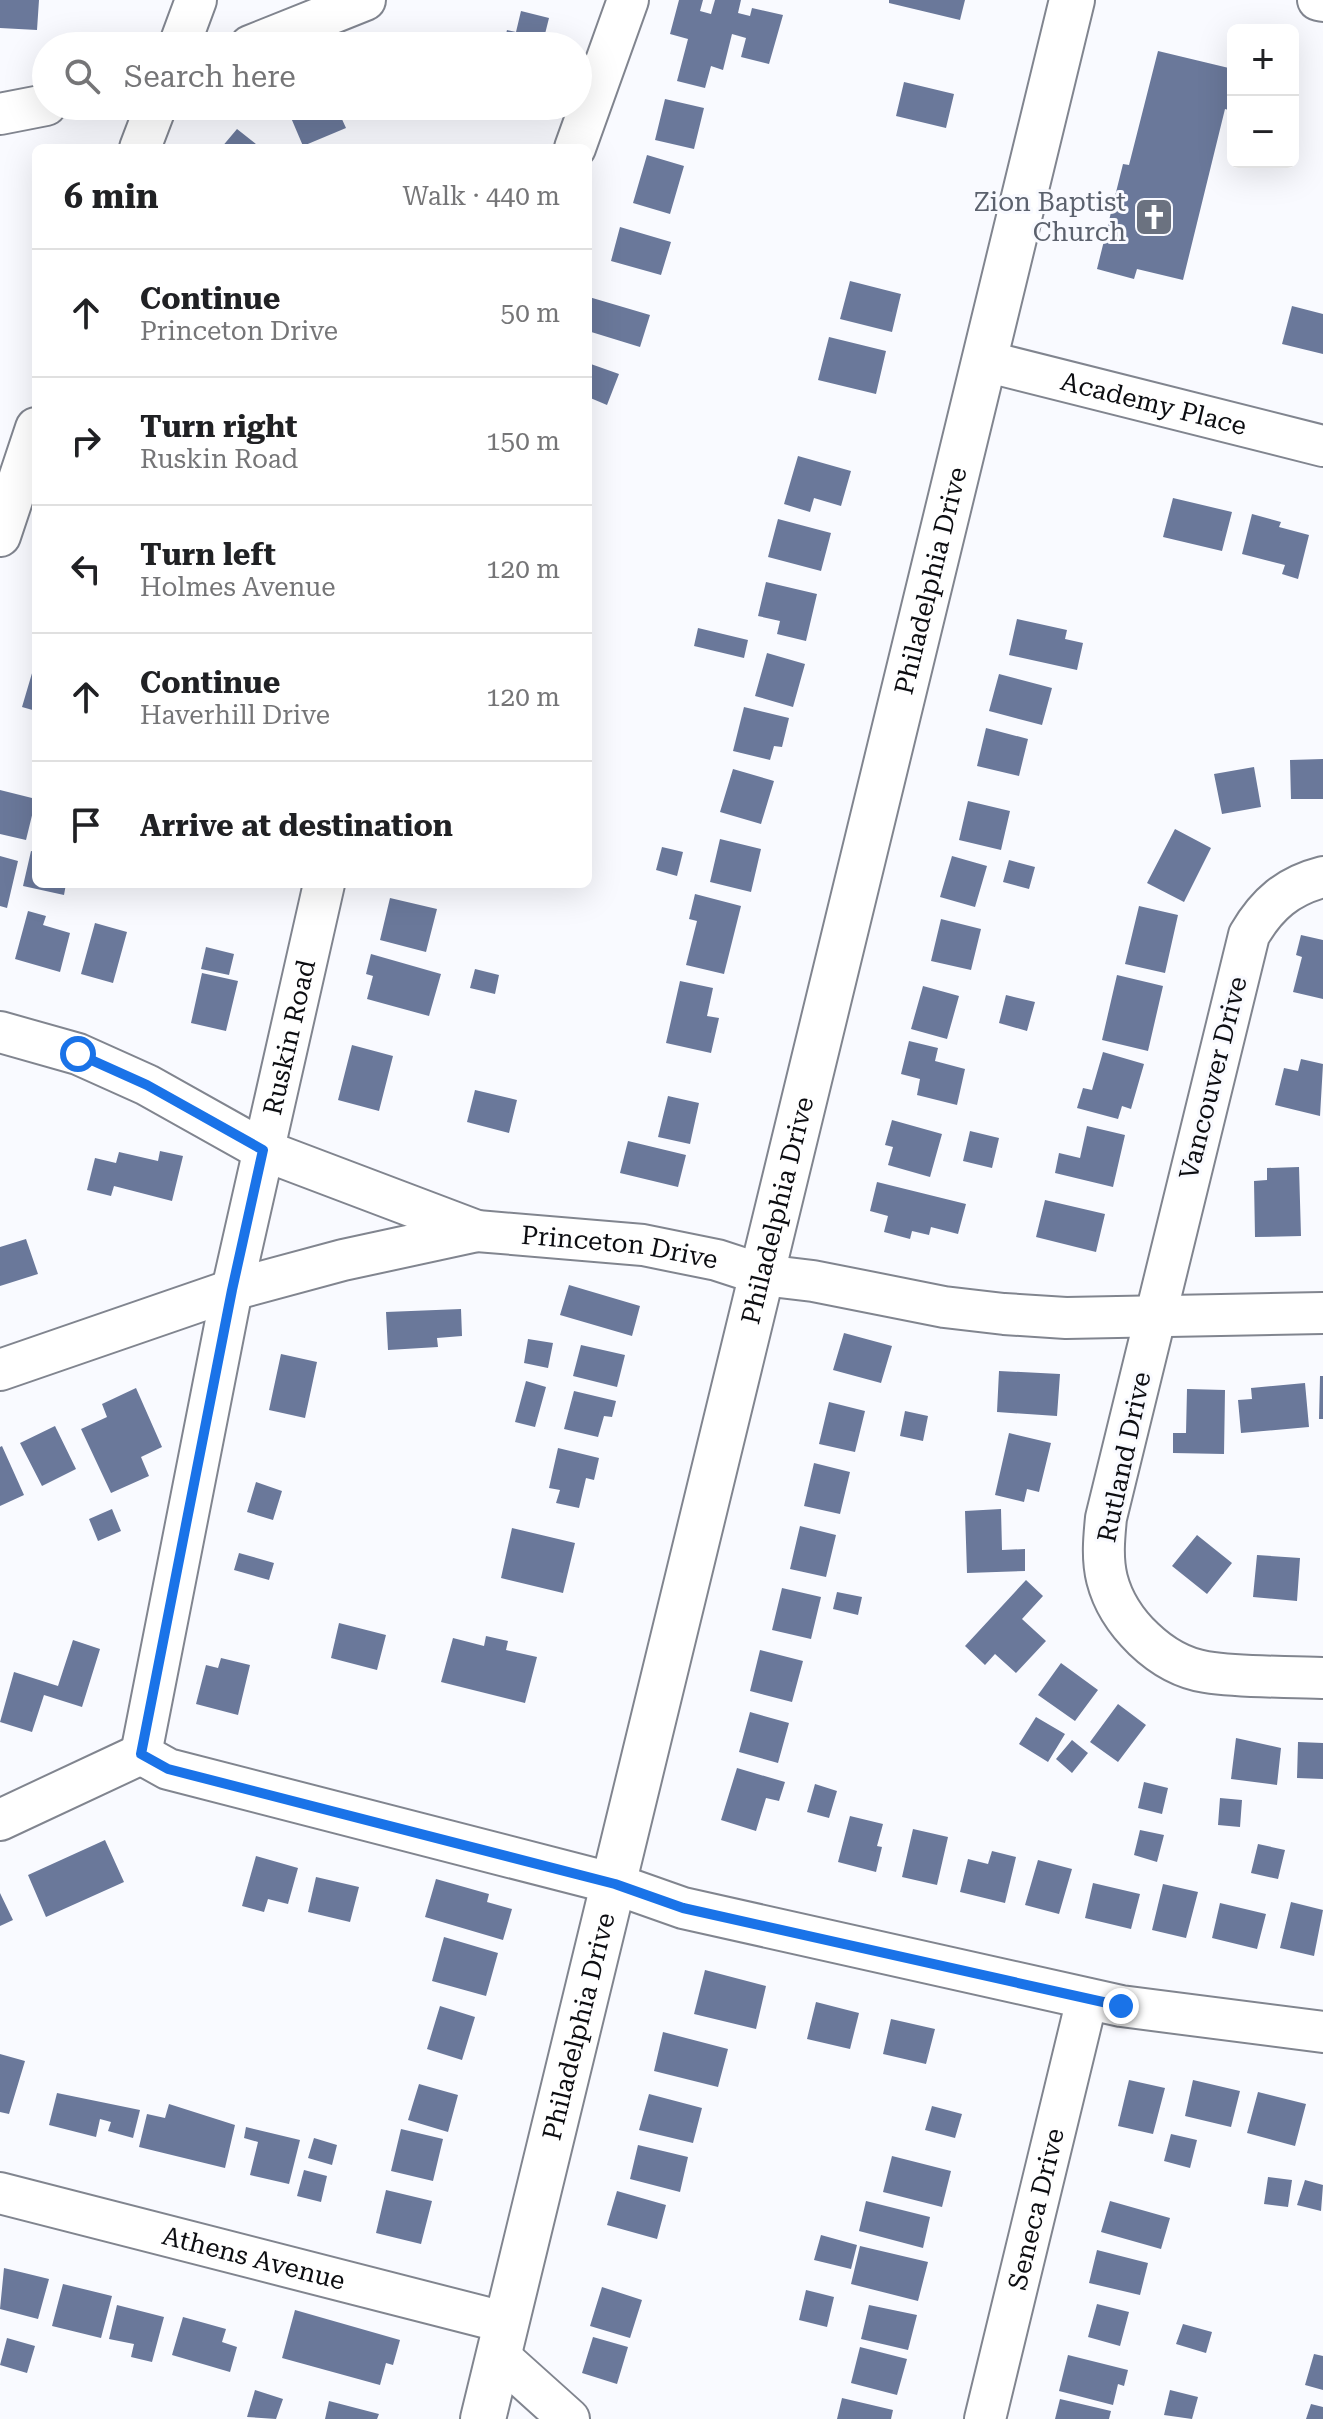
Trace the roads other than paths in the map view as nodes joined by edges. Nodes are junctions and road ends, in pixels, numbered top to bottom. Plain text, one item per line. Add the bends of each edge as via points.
1 (196, 0) edge
2 (365, 0) edge
3 (628, 0) edge
4 (1072, 0) edge
5 (184, 32) edge
6 (285, 32) edge
7 (592, 101) edge
8 (32, 108) edge
9 (0, 114) edge
10 (151, 120) edge
11 (585, 120) edge
12 (142, 144) edge
13 (576, 144) edge
14 (985, 361) junction
15 (32, 440) edge
16 (1323, 446) edge
17 (0, 536) edge
18 (1323, 877) edge
19 (323, 888) edge
20 (0, 1032) edge
21 (263, 1150) junction
22 (477, 1231) junction
23 (763, 1275) junction
24 (232, 1290) junction
25 (1323, 1313) edge
26 (1155, 1317) junction
27 (0, 1370) edge
28 (1323, 1678) edge
29 (141, 1754) junction
30 (0, 1820) edge
31 (615, 1884) junction
32 (1087, 1999) junction
33 (1323, 2032) edge
34 (0, 2193) edge
35 (503, 2340) junction
36 (483, 2419) edge
37 (569, 2419) edge
38 (985, 2419) edge

1 - 5 street
2 - 6 street
3 - 7 street
4 - 14 main road, Philadelphia Drive
8 - 9 street
10 - 12 street
11 - 13 street
14 - 16 street, Academy Place
14 - 23 main road, Philadelphia Drive
15 - 17 street
18 - 26 street, Vancouver Drive via 1286,890 1249,935
19 - 21 street, Ruskin Road
20 - 21 street, Princeton Drive via 78,1054 147,1085
21 - 22 street, Princeton Drive
21 - 24 street, Ruskin Road
22 - 23 street, Princeton Drive via 643,1245
22 - 24 street
23 - 26 street, Princeton Drive via 1004,1314
23 - 31 main road, Philadelphia Drive
24 - 27 street
24 - 29 street, Ruskin Road
25 - 26 street, Princeton Drive
26 - 28 street, Rutland Drive via 1106,1518 1107,1579 1118,1608 1154,1647 1188,1667
29 - 30 street
29 - 31 street via 168,1769
31 - 32 street via 683,1908
31 - 35 main road, Philadelphia Drive
32 - 33 street
32 - 38 street, Seneca Drive
34 - 35 street, Athens Avenue
35 - 36 main road, Philadelphia Drive
35 - 37 street

